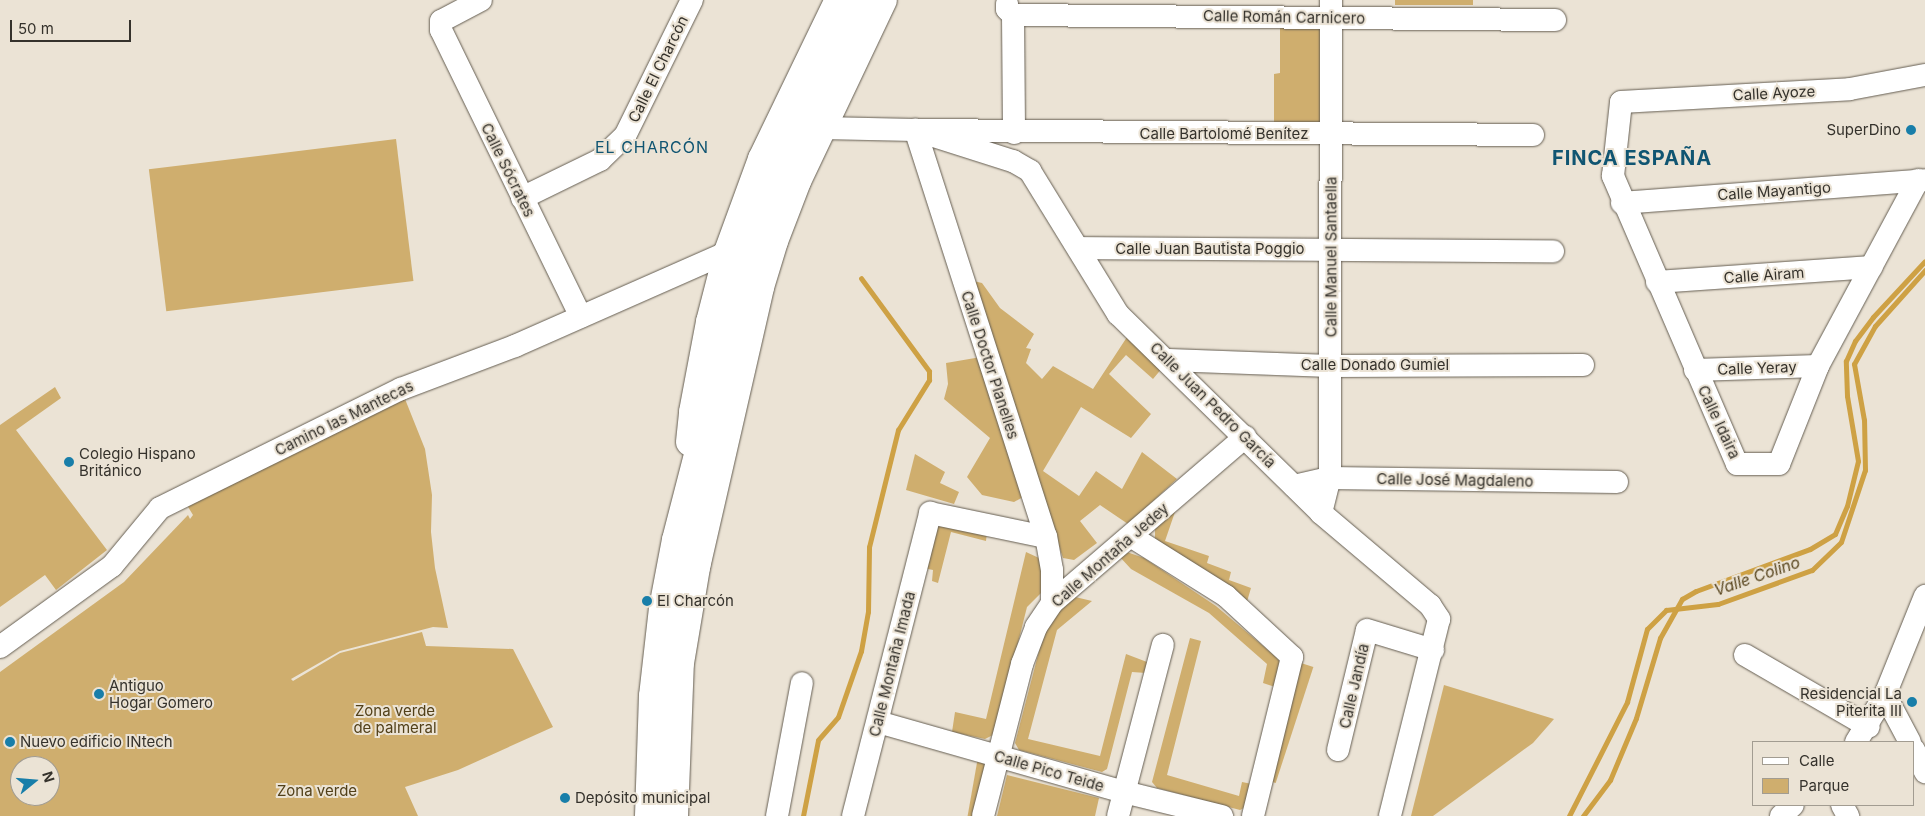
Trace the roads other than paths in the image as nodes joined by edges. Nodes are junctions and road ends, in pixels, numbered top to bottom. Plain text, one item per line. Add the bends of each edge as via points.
1 (481, 0) edge
2 (692, 0) edge
3 (839, 0) edge
4 (861, 0) edge
5 (883, 0) edge
6 (1010, 7) edge
7 (1331, 9) edge
8 (1555, 20) dead end
9 (1925, 75) edge
10 (1621, 102) joint
11 (822, 128) junction
12 (915, 130) junction
13 (1014, 133) junction
14 (1331, 135) junction
15 (1533, 135) dead end
16 (1921, 180) edge
17 (522, 198) junction
18 (1622, 203) junction
19 (1078, 248) junction
20 (1331, 250) junction
21 (1553, 251) dead end
22 (728, 252) junction
23 (1871, 267) junction
24 (1657, 282) junction
25 (582, 317) junction
26 (1168, 360) junction
27 (1582, 365) dead end
28 (1330, 366) junction
29 (1818, 366) junction
30 (1696, 370) junction
31 (715, 403) junction
32 (1245, 437) junction
33 (1330, 478) junction
34 (1617, 482) dead end
35 (1294, 486) junction
36 (1321, 513) junction
37 (1046, 537) junction
38 (1132, 537) junction
39 (676, 540) junction
40 (696, 567) junction
41 (1925, 596) edge
42 (1052, 603) junction
43 (1163, 645) dead end
44 (0, 647) edge
45 (1432, 650) junction
46 (1745, 655) dead end
47 (802, 684) dead end
48 (1886, 695) junction
49 (878, 722) junction
50 (1863, 734) edge
51 (1909, 741) edge
52 (1338, 750) dead end
53 (1915, 752) edge
54 (998, 756) junction
55 (1925, 772) edge
56 (1124, 792) junction
57 (1791, 806) edge
58 (649, 816) edge
59 (674, 816) edge
60 (777, 816) edge
61 (854, 816) edge
62 (983, 816) edge
63 (1118, 816) edge
64 (1222, 816) edge
65 (1253, 816) edge
66 (1390, 816) edge
67 (1781, 816) edge

1 - 17 street, Calle Sócrates via 441,21 441,30
2 - 17 street, Calle El Charcón via 625,136 600,160
3 - 22 main road via 762,159
4 - 31 main road via 796,136 759,223 739,289
5 - 11 main road
6 - 7 street, Calle Román Carnicero
6 - 13 street
7 - 8 street, Calle Román Carnicero
7 - 14 street, Calle Manuel Santaella
9 - 10 street, Calle Ayoze via 1850,89
10 - 18 street, Calle Idaira via 1613,176
11 - 12 street, Calle Juan Pedro García
11 - 40 main road via 797,181 760,287
12 - 13 street, Calle Bartolomé Benítez
12 - 19 street, Calle Juan Pedro García via 1013,161 1030,171
12 - 37 street, Calle Doctor Planelles
13 - 14 street, Calle Bartolomé Benítez
14 - 15 street, Calle Bartolomé Benítez
14 - 20 street, Calle Manuel Santaella
16 - 18 street, Calle Mayantigo
16 - 23 street, Calle Idaira
17 - 25 street, Calle Sócrates
18 - 24 street, Calle Idaira
19 - 20 street, Calle Juan Bautista Poggio
19 - 26 street, Calle Juan Pedro García via 1118,314
20 - 21 street, Calle Juan Bautista Poggio
20 - 28 street, Calle Manuel Santaella
22 - 25 street, Camino las Mantecas
22 - 39 main road via 693,412
23 - 24 street, Calle Airam
23 - 29 street, Calle Idaira
24 - 30 street, Calle Idaira
25 - 44 street, Camino las Mantecas via 401,389 160,508 112,566
26 - 28 street, Calle Donado Gumiel
26 - 32 street, Calle Juan Pedro García
27 - 28 street, Calle Donado Gumiel
28 - 33 street, Calle Manuel Santaella
29 - 30 street, Calle Yeray
29 - 30 street, Calle Idaira via 1779,464 1736,464
31 - 39 main road
31 - 40 main road via 710,475
32 - 35 street, Calle Juan Pedro García
32 - 38 street, Calle Montaña Jedey
33 - 34 street, Calle José Magdaleno
33 - 35 street, Calle José Magdaleno
33 - 36 street, Calle Manuel Santaella
35 - 36 street, Calle Juan Pedro García
36 - 45 street, Calle Juan Pedro García via 1430,605 1439,619
37 - 42 street, Calle Doctor Planelles via 1052,570
37 - 49 street, Calle Montaña Imada via 930,513
38 - 42 street, Calle Montaña Jedey
38 - 65 street via 1226,596 1292,657
39 - 58 main road via 657,652
40 - 59 main road via 680,663
41 - 48 street
42 - 54 street, Calle Montaña Jedey via 1036,627 1022,664
43 - 56 street
45 - 52 street, Calle Jandía via 1367,630
45 - 66 street, Calle Juan Pedro García
46 - 50 street
47 - 60 street
48 - 50 street
48 - 51 street
49 - 54 street, Calle Pico Teide
49 - 61 street, Calle Montaña Imada
53 - 55 street
54 - 56 street, Calle Pico Teide
54 - 62 street, Calle Montaña Jedey
56 - 63 street
56 - 64 street, Calle Pico Teide
57 - 67 street

